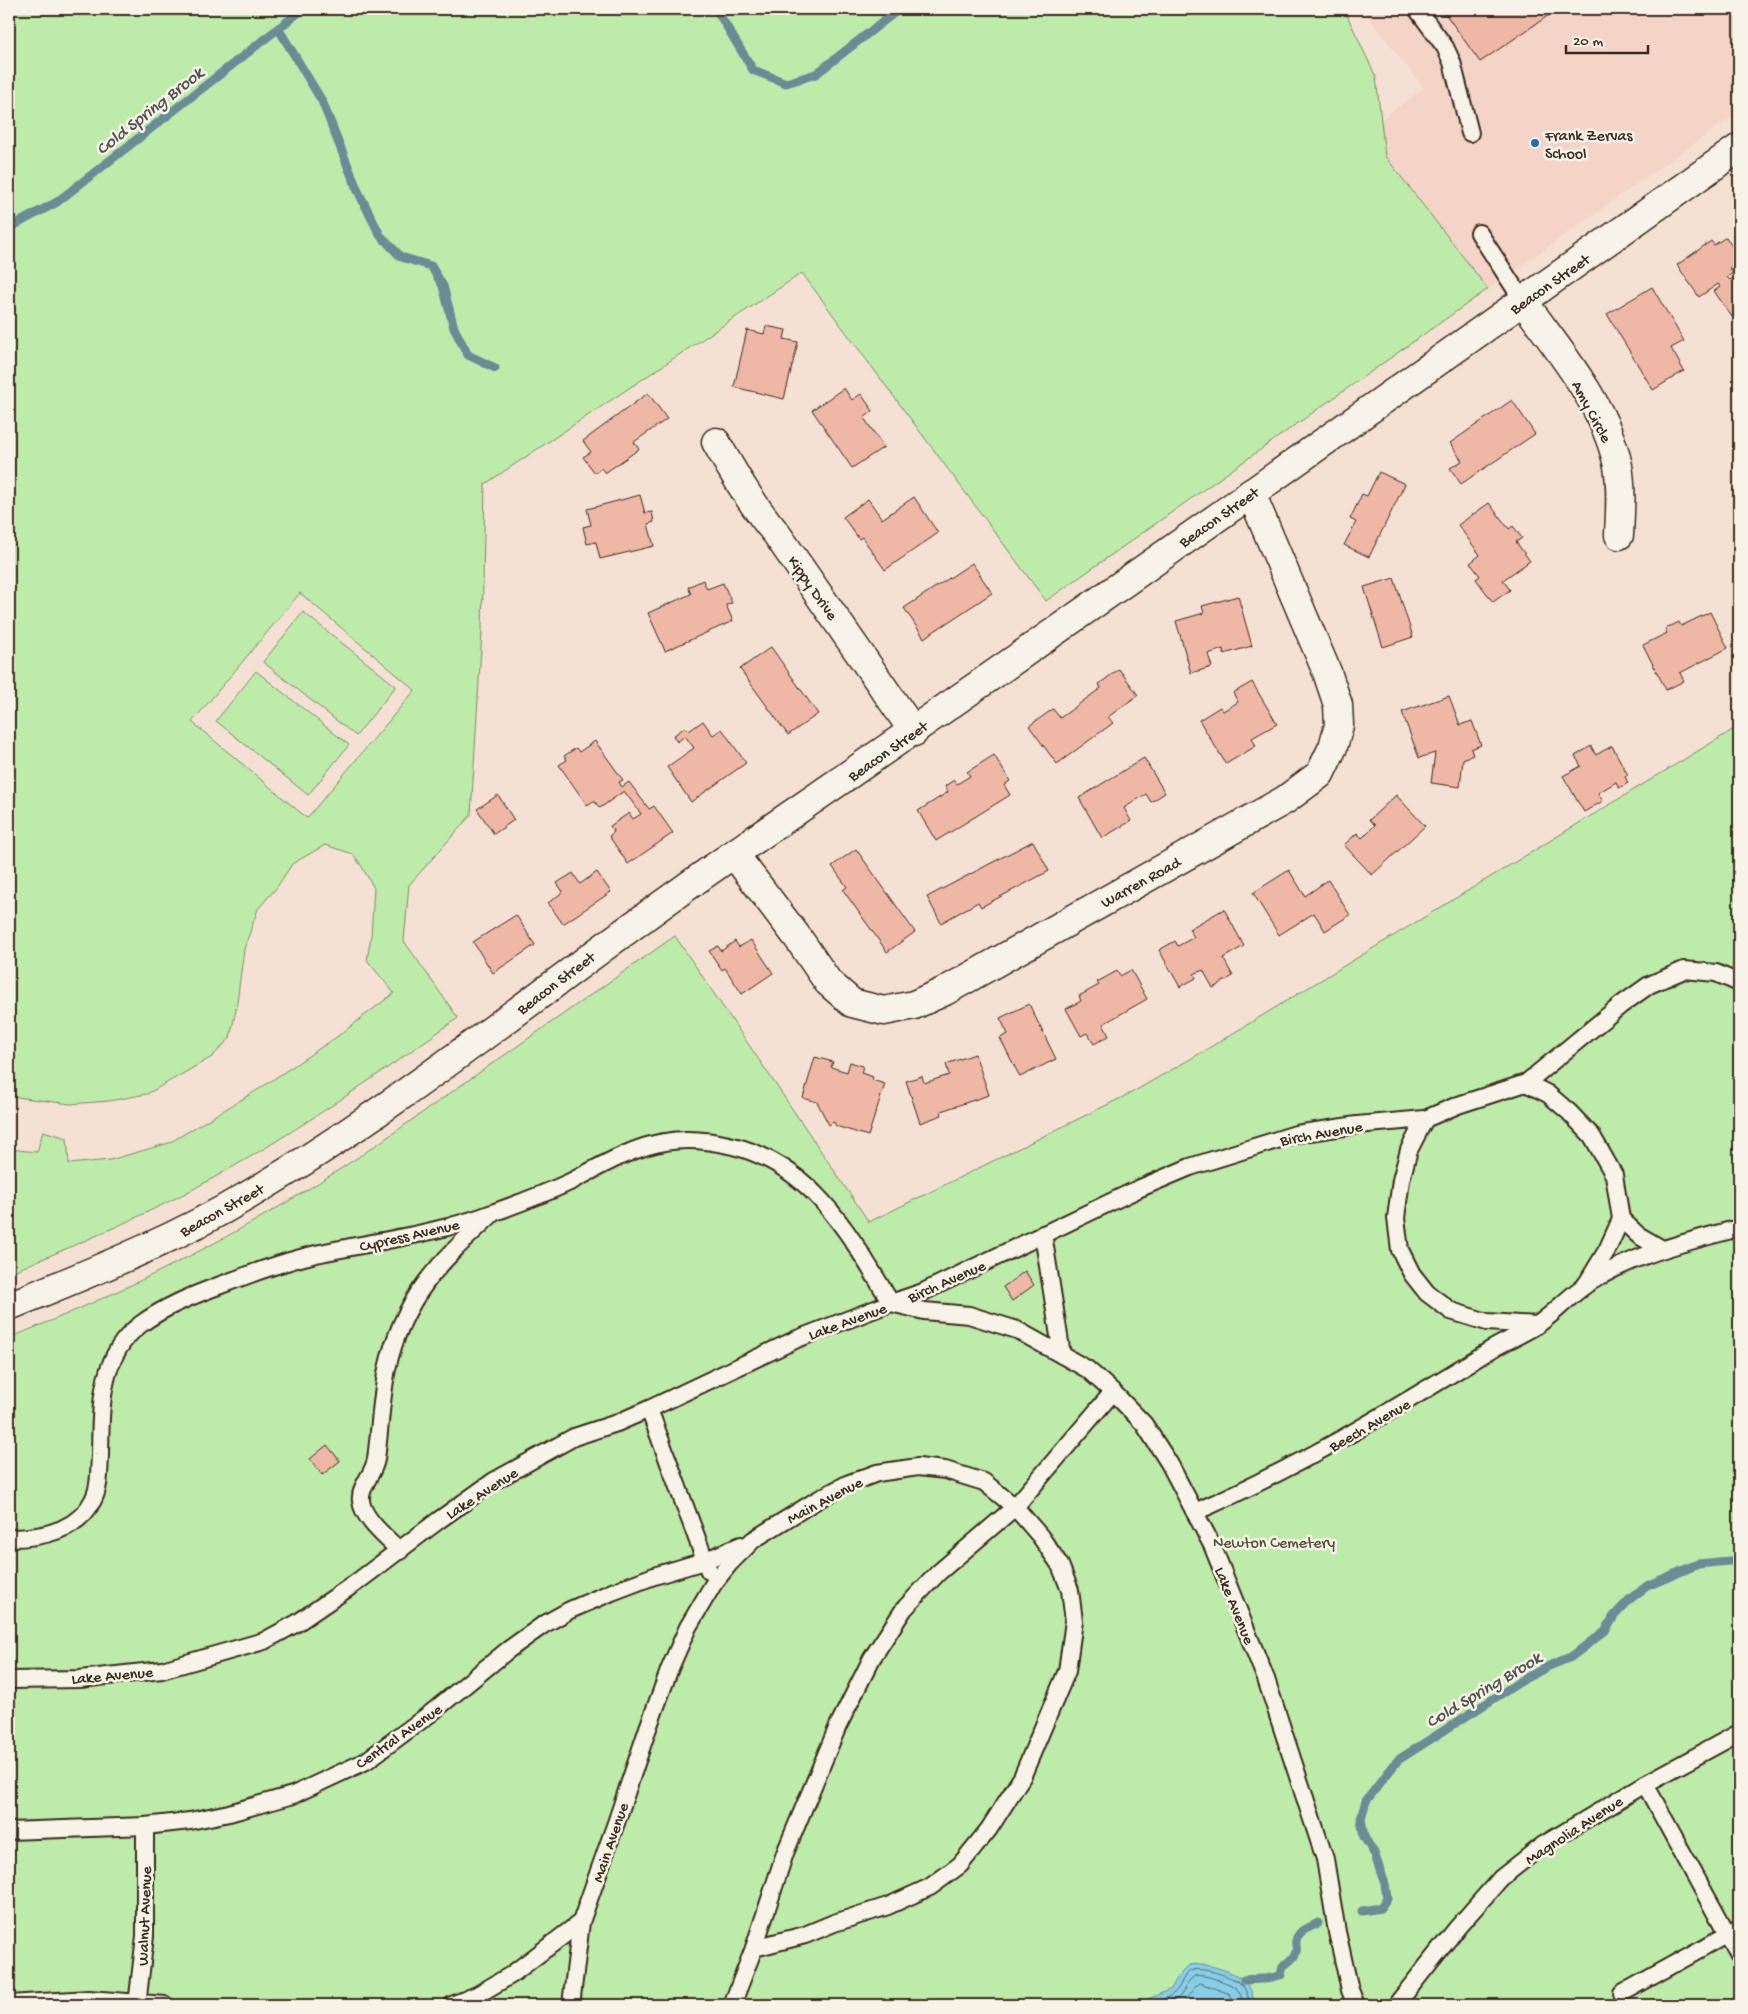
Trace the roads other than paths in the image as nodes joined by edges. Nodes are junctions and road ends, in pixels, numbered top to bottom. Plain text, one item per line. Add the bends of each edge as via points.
1 (1417, 9) edge
2 (1470, 133) dead end
3 (1738, 152) edge
4 (1479, 233) dead end
5 (1523, 301) junction
6 (716, 442) dead end
7 (1251, 493) junction
8 (1619, 535) dead end
9 (914, 732) junction
10 (734, 854) junction
11 (1739, 983) edge
12 (1526, 1083) junction
13 (1425, 1119) junction
14 (493, 1213) junction
15 (1621, 1218) junction
16 (1739, 1228) edge
17 (1044, 1234) junction
18 (1662, 1249) junction
19 (1586, 1285) junction
20 (891, 1304) junction
21 (9, 1306) edge
22 (1537, 1325) junction
23 (1062, 1355) junction
24 (1113, 1392) junction
25 (649, 1409) junction
26 (1015, 1506) junction
27 (1195, 1512) junction
28 (9, 1538) edge
29 (753, 1540) junction
30 (400, 1550) junction
31 (704, 1561) junction
32 (714, 1583) junction
33 (9, 1680) edge
34 (1739, 1733) edge
35 (1645, 1784) junction
36 (145, 1826) junction
37 (9, 1831) edge
38 (581, 1922) junction
39 (1733, 1932) edge
40 (754, 1948) junction
41 (1739, 1956) edge
42 (1622, 1993) dead end
43 (9, 2004) edge
44 (137, 2004) edge
45 (165, 2005) edge
46 (452, 2005) edge
47 (571, 2005) edge
48 (732, 2005) edge
49 (1356, 2005) edge
50 (1396, 2005) edge

1 - 2 lane via 1452,62
3 - 5 main road, Beacon Street
4 - 5 lane
5 - 7 main road, Beacon Street
5 - 8 main road, Amy Circle via 1584,389 1609,437 1619,478
6 - 9 main road, Kippy Drive via 752,502
7 - 9 main road, Beacon Street
7 - 10 main road, Warren Road via 1338,704 1339,725 1320,774 1285,800 945,991 914,1005 884,1011 852,1003 828,982
9 - 10 main road, Beacon Street
10 - 21 main road, Beacon Street via 602,947 434,1074 360,1126 245,1198 174,1236
11 - 12 lane, Birch Avenue via 1716,973 1684,970 1649,985
12 - 13 lane, Birch Avenue
12 - 15 lane via 1548,1094 1592,1136 1614,1175
13 - 17 lane, Birch Avenue via 1357,1124 1296,1134 1250,1147 1190,1167
13 - 22 lane via 1409,1150 1396,1218 1400,1250 1412,1274 1427,1293 1451,1311 1487,1322
14 - 20 lane, Cypress Avenue via 624,1155 663,1142 693,1140 733,1146 767,1158 802,1182 830,1208
14 - 28 lane, Cypress Avenue via 427,1232 316,1254 267,1268 195,1295 139,1325 120,1344 108,1366 103,1394 99,1481 94,1500 66,1528 45,1535
14 - 30 lane via 451,1252 425,1282 404,1315 387,1368 376,1461 362,1488 361,1502 376,1528
15 - 18 lane via 1638,1236
15 - 19 lane
16 - 18 lane
17 - 20 lane, Birch Avenue via 924,1292
17 - 23 lane
18 - 19 lane via 1628,1262
19 - 22 lane, Beech Avenue
20 - 23 lane, Lake Avenue via 993,1322 1017,1330
20 - 25 lane, Lake Avenue via 797,1339
22 - 27 lane, Beech Avenue via 1349,1436
23 - 24 lane, Lake Avenue via 1088,1369
24 - 26 lane
24 - 27 lane, Lake Avenue via 1144,1424
25 - 30 lane, Lake Avenue via 574,1437 494,1481
25 - 31 lane
26 - 29 lane, Main Avenue via 984,1482 945,1470 918,1467 877,1473 847,1484
26 - 40 lane via 931,1580 904,1609 872,1658 838,1726 785,1853
26 - 40 lane, Main Avenue via 1060,1565 1070,1590 1074,1621 1067,1671 1022,1777 989,1830 966,1858 930,1887 888,1906 805,1935
27 - 49 lane, Lake Avenue via 1212,1545 1266,1679 1325,1859 1337,1932
29 - 31 lane, Central Avenue
29 - 32 lane, Main Avenue
30 - 33 lane, Lake Avenue via 297,1623 264,1641 162,1670 80,1679
31 - 32 lane
31 - 36 lane, Central Avenue via 612,1592 543,1625 374,1756 334,1778 293,1795 229,1813
32 - 38 lane, Main Avenue via 688,1627 670,1668
34 - 35 lane, Magnolia Avenue
35 - 39 lane
35 - 50 lane, Magnolia Avenue via 1543,1845 1501,1878
36 - 37 lane, Central Avenue
36 - 44 lane, Walnut Avenue via 145,1936
38 - 46 lane via 510,1975 477,1995
38 - 47 lane, Main Avenue
39 - 41 lane
39 - 42 lane
40 - 48 lane
43 - 44 lane via 89,1999
44 - 45 lane

